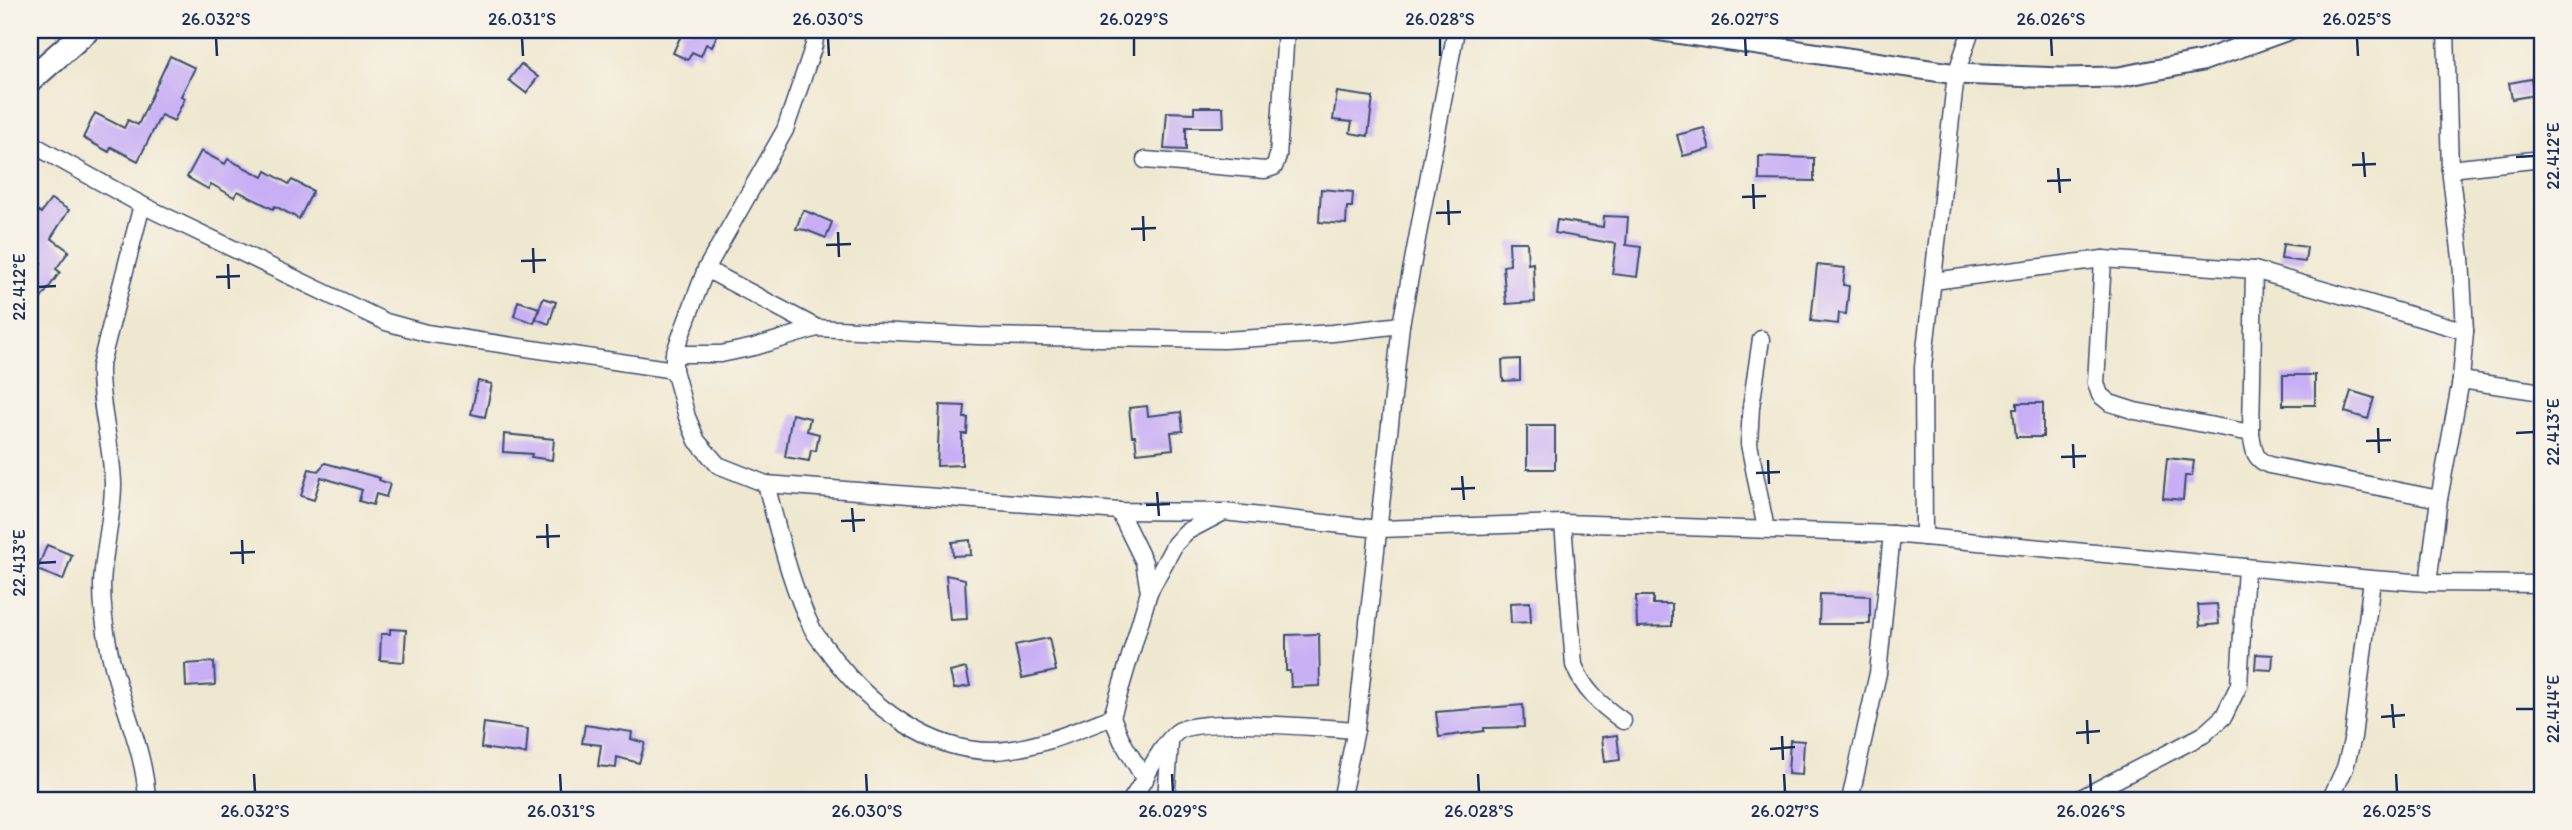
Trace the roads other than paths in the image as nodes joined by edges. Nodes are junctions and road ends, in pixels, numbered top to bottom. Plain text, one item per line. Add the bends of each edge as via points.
1 (87, 30) edge
2 (816, 30) edge
3 (1286, 30) edge
4 (1456, 30) edge
5 (1656, 30) edge
6 (1971, 30) edge
7 (2288, 30) edge
8 (2446, 30) edge
9 (1956, 74) junction
10 (30, 80) edge
11 (30, 143) edge
12 (2542, 159) edge
13 (1145, 160) dead end
14 (2450, 169) junction
15 (142, 205) junction
16 (2103, 259) junction
17 (706, 270) junction
18 (2254, 270) junction
19 (1933, 281) junction
20 (1401, 325) junction
21 (817, 328) junction
22 (2465, 331) junction
23 (1761, 339) dead end
24 (674, 362) junction
25 (2461, 380) junction
26 (2542, 392) edge
27 (2251, 433) junction
28 (766, 484) junction
29 (2439, 499) junction
30 (1119, 511) junction
31 (1224, 512) junction
32 (1563, 523) junction
33 (1379, 529) junction
34 (1766, 529) junction
35 (1892, 534) junction
36 (1924, 537) junction
37 (2246, 567) junction
38 (2372, 579) junction
39 (2428, 583) junction
40 (2542, 584) edge
41 (1149, 592) junction
42 (1112, 717) junction
43 (1623, 721) dead end
44 (1356, 730) junction
45 (1171, 739) junction
46 (1144, 780) junction
47 (147, 800) edge
48 (1131, 800) edge
49 (1166, 800) edge
50 (1341, 800) edge
51 (1850, 800) edge
52 (2077, 800) edge
53 (2330, 800) edge

1 - 10 main road
2 - 17 street via 785,130
3 - 13 street via 1274,167
4 - 20 street
5 - 9 street
6 - 9 street
7 - 9 street via 2202,61 2119,77
8 - 14 street
9 - 19 street
11 - 15 street
12 - 14 street
14 - 22 street
15 - 24 street via 386,322 426,333
15 - 47 street via 100,367 99,388 113,480 102,584 104,612 109,650
16 - 18 street
16 - 19 street
16 - 27 street via 2096,383 2100,395 2110,404 2135,411
17 - 21 street
17 - 24 street
18 - 22 street
18 - 27 street
19 - 36 street via 1923,367
20 - 21 street via 1224,340
20 - 33 street
21 - 24 street via 754,347
22 - 25 street
23 - 34 street via 1749,444
24 - 28 street via 697,441 718,465
25 - 26 street
25 - 29 street
27 - 29 street via 2254,454 2269,465
28 - 30 street
28 - 42 street via 789,568 814,631 851,681 892,716 936,740 970,750 997,751 1077,731
29 - 39 street
30 - 31 street
30 - 41 street via 1144,562
31 - 33 street
31 - 41 street via 1186,531
32 - 33 street
32 - 34 street
32 - 43 street via 1574,665 1593,697
33 - 44 street
34 - 35 street
35 - 36 street
35 - 51 street via 1878,673
36 - 37 street
37 - 38 street
37 - 52 street via 2239,685 2224,716 2203,735
38 - 39 street
38 - 53 street via 2353,737
39 - 40 street
41 - 42 street
42 - 46 street
44 - 45 street via 1200,725 1180,730
44 - 50 street
45 - 46 street
45 - 49 street
46 - 48 street

